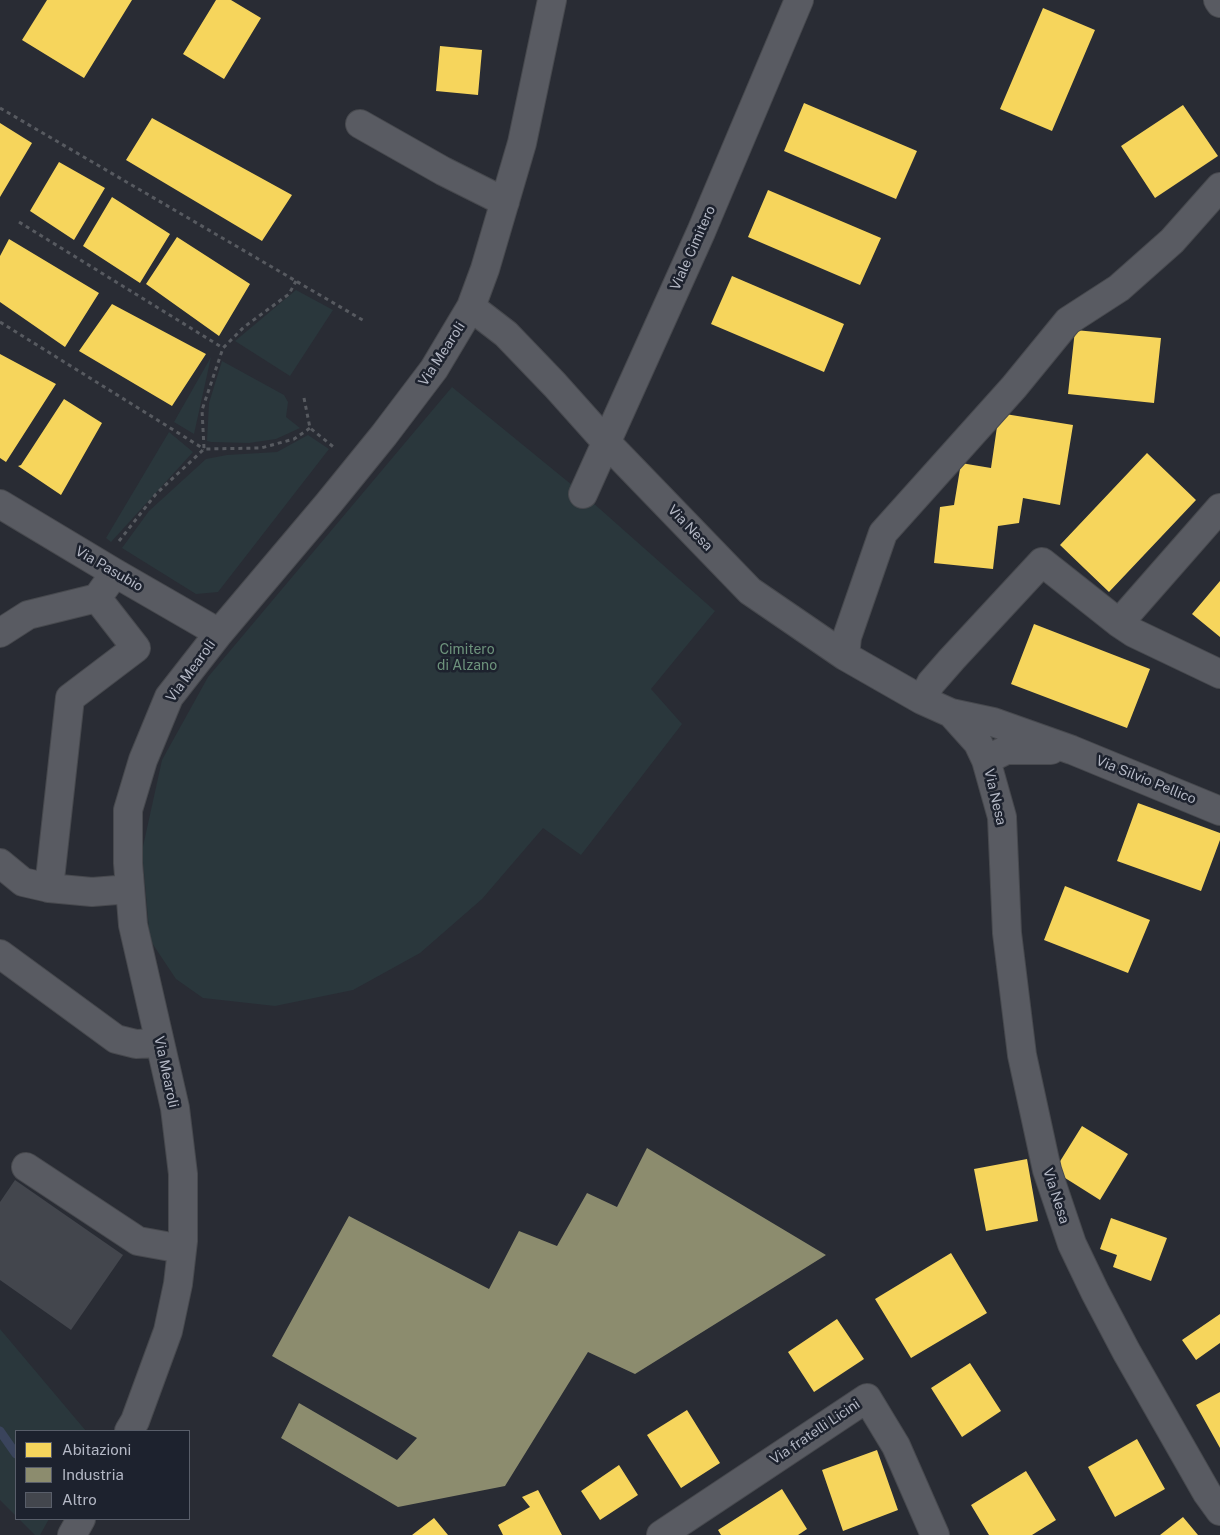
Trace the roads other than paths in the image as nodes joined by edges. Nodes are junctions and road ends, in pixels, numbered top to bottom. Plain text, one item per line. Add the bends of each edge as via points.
1 (552, 0) edge
2 (799, 0) edge
3 (360, 124) dead end
4 (1220, 187) edge
5 (505, 202) junction
6 (471, 307) junction
7 (606, 442) junction
8 (584, 494) dead end
9 (0, 504) edge
10 (1220, 508) edge
11 (109, 570) junction
12 (97, 598) junction
13 (1119, 623) junction
14 (0, 632) edge
15 (219, 632) junction
16 (846, 656) junction
17 (1220, 674) edge
18 (922, 700) junction
19 (951, 713) junction
20 (1072, 750) junction
21 (986, 760) junction
22 (1220, 811) edge
23 (0, 863) edge
24 (49, 888) junction
25 (130, 890) junction
26 (0, 954) edge
27 (160, 1043) junction
28 (26, 1167) dead end
29 (182, 1249) junction
30 (132, 1426) edge
31 (1220, 1511) edge
32 (80, 1520) edge
33 (72, 1535) edge
34 (661, 1535) edge
35 (935, 1535) edge

1 - 5 street, Via Mearoli via 522,144
2 - 7 street, Viale Cimitero via 701,232
3 - 5 street
4 - 16 street via 1172,241 1119,288 1068,321 1014,387 883,533 847,637
5 - 6 street, Via Mearoli
6 - 7 street, Via Nesa via 506,334
6 - 15 street, Via Mearoli via 434,369 384,435
7 - 8 street, Viale Cimitero
7 - 16 street, Via Nesa via 750,591
9 - 11 street, Via Pasubio
10 - 13 street
11 - 12 street
11 - 15 street, Via Pasubio
12 - 14 street via 28,615
12 - 24 street via 136,648 70,698
13 - 17 street
13 - 18 street via 1042,562 931,683
15 - 25 street, Via Mearoli via 170,697 143,760 128,810
16 - 18 street, Via Nesa
18 - 19 street, Via Nesa
19 - 20 street, Via Silvio Pellico via 992,722
19 - 21 street, Via Nesa via 978,743
20 - 21 street, Via Silvio Pellico via 1006,750
20 - 22 street, Via Silvio Pellico
21 - 31 street, Via Nesa via 1002,817 1007,933 1022,1055 1046,1170 1072,1244 1095,1292 1197,1476
23 - 24 street via 23,882
24 - 25 street via 92,892
25 - 27 street, Via Mearoli via 133,925
26 - 27 street via 116,1040 136,1044
27 - 29 street, Via Mearoli via 175,1108 183,1174
28 - 29 street via 138,1241
29 - 30 street, Via Mearoli via 168,1331
32 - 33 street
34 - 35 street, Via fratelli Licini via 867,1398 896,1446

